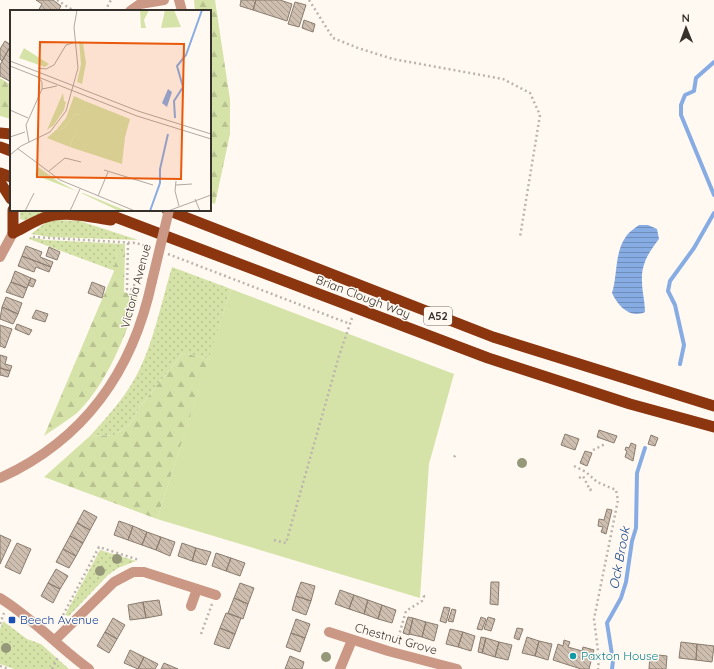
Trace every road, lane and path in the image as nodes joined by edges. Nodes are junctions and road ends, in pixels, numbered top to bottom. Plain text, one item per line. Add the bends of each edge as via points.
1 (57, 0) edge
2 (111, 0) edge
3 (164, 0) edge
4 (179, 0) edge
5 (309, 0) edge
6 (72, 10) edge
7 (106, 10) edge
8 (131, 10) edge
9 (182, 10) edge
10 (0, 133) edge
11 (10, 134) edge
12 (0, 147) edge
13 (10, 151) edge
14 (0, 173) edge
15 (10, 177) edge
16 (0, 182) edge
17 (10, 197) edge
18 (13, 211) edge
19 (100, 211) edge
20 (168, 211) edge
21 (171, 211) edge
22 (132, 223) junction
23 (12, 233) junction
24 (520, 237) dead end
25 (128, 243) junction
26 (150, 247) dead end
27 (165, 253) dead end
28 (0, 257) edge
29 (142, 272) dead end
30 (360, 310) junction
31 (350, 324) junction
32 (714, 406) edge
33 (714, 427) edge
34 (605, 444) dead end
35 (593, 450) dead end
36 (457, 453) dead end
37 (454, 457) dead end
38 (574, 466) dead end
39 (0, 478) edge
40 (579, 478) dead end
41 (594, 488) dead end
42 (274, 540) dead end
43 (151, 574) junction
44 (196, 589) junction
45 (216, 595) joint
46 (421, 595) dead end
47 (0, 598) edge
48 (191, 606) dead end
49 (62, 617) dead end
50 (329, 632) dead end
51 (201, 634) dead end
52 (55, 640) junction
53 (352, 640) junction
54 (394, 652) junction
55 (0, 666) edge
56 (9, 669) edge
57 (89, 669) edge
58 (340, 669) edge
59 (457, 669) edge
60 (598, 669) edge

1 - 6 path
2 - 7 path
3 - 8 street via 140,4
4 - 9 street
5 - 24 path via 334,38 392,59 504,79 530,93 540,115
10 - 11 highway
12 - 13 highway
14 - 15 highway
16 - 17 highway
18 - 23 highway
19 - 22 highway, Brian Clough Way / A52
20 - 39 street, Victoria Avenue, bridge via 147,305 134,343 110,386 57,446
21 - 32 highway, Brian Clough Way / A52 via 492,337
22 - 23 highway via 80,215 58,215 44,218
22 - 30 highway, Brian Clough Way / A52
23 - 25 path via 40,238
23 - 28 street
25 - 26 path
25 - 29 path via 127,289 131,290
27 - 31 path
30 - 31 path
30 - 33 highway, Brian Clough Way / A52 via 488,358 630,404
31 - 42 path via 286,543
34 - 35 path
36 - 37 path
38 - 60 path via 597,482 616,490 618,500 596,601 594,619
40 - 41 path via 583,476 590,490
43 - 44 street
43 - 49 path via 146,562 99,547
43 - 52 street via 133,572 114,582
44 - 45 street
44 - 48 street
45 - 51 path
46 - 54 path via 424,596 422,601 406,612
47 - 52 street via 30,618
50 - 53 street, Chestnut Grove
52 - 57 street via 74,659
53 - 54 street, Chestnut Grove
53 - 58 street
54 - 59 street, Chestnut Grove
55 - 56 path

